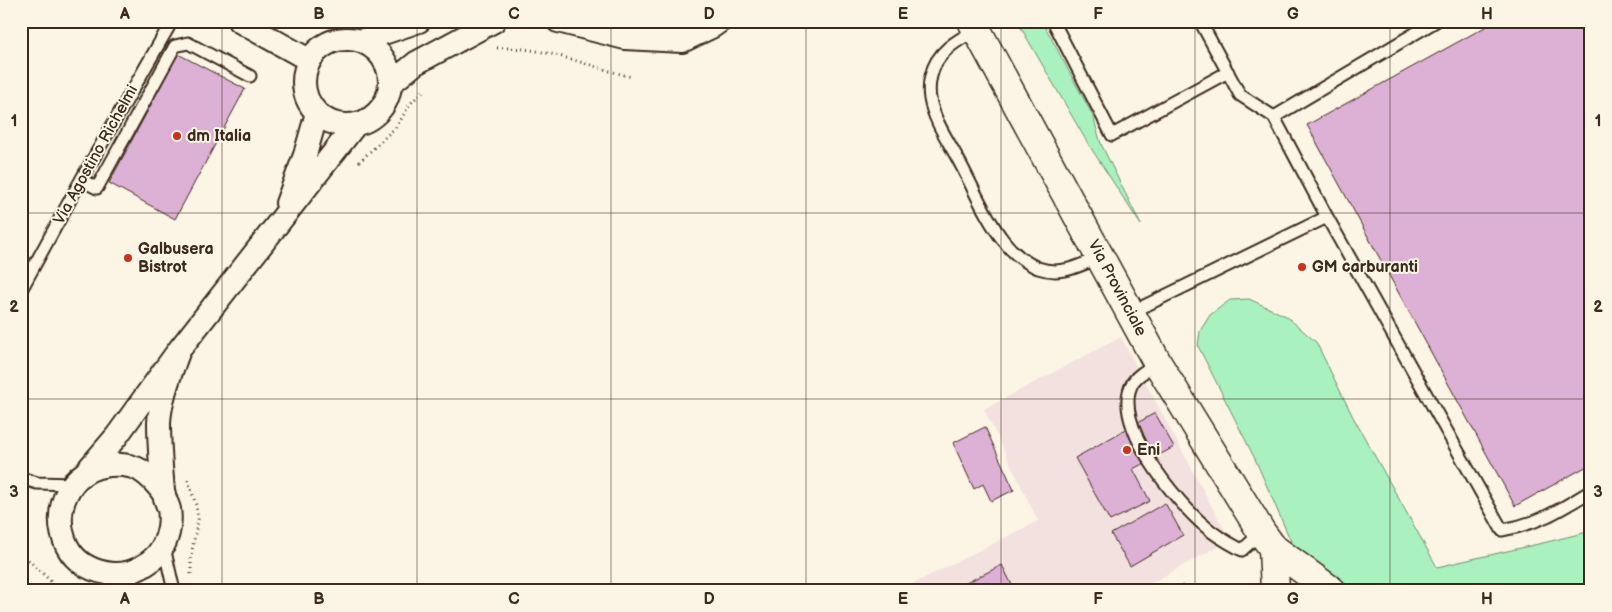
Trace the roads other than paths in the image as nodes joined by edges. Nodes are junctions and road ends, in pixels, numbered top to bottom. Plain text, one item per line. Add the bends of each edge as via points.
1 (172, 21) edge
2 (239, 21) edge
3 (419, 21) edge
4 (494, 21) edge
5 (558, 21) edge
6 (720, 21) edge
7 (1053, 21) edge
8 (1200, 21) edge
9 (1436, 21) edge
10 (975, 26) edge
11 (360, 41) junction
12 (309, 60) junction
13 (1228, 72) junction
14 (250, 76) dead end
15 (390, 84) junction
16 (317, 113) junction
17 (1274, 117) junction
18 (356, 124) junction
19 (81, 180) junction
20 (1327, 217) junction
21 (279, 224) junction
22 (1100, 257) junction
23 (21, 290) edge
24 (1130, 313) junction
25 (180, 350) junction
26 (1158, 364) junction
27 (21, 478) edge
28 (79, 478) junction
29 (1591, 491) edge
30 (164, 494) junction
31 (1267, 540) junction
32 (163, 546) junction
33 (119, 574) junction
34 (140, 591) edge
35 (174, 591) edge
36 (1275, 591) edge
37 (1332, 591) edge

1 - 19 lane, Via Agostino Richelmi
2 - 12 street
3 - 11 street
4 - 15 street via 416,63
5 - 6 street via 625,38 682,41
7 - 13 lane via 1112,135
8 - 13 lane
9 - 17 lane
10 - 22 main road, Via Provinciale
10 - 22 lane via 939,57 931,76 930,98 938,120 993,226 1014,253 1026,262 1050,271 1069,270
11 - 12 street via 345,38 331,42
11 - 15 street via 383,57 389,70
12 - 16 street via 304,88 308,102
13 - 17 lane via 1240,95
14 - 19 lane via 188,43 175,46 97,188
15 - 18 street via 380,110
16 - 18 street via 328,122
16 - 21 street
17 - 20 lane
18 - 21 street
19 - 23 lane, Via Agostino Richelmi
20 - 24 lane
20 - 29 lane via 1502,530 1522,527 1558,512
21 - 25 street
22 - 24 main road, Via Provinciale
24 - 26 main road, Via Provinciale
25 - 28 street via 116,437
25 - 30 street via 167,385 159,421
26 - 31 main road, Via Provinciale
26 - 31 lane via 1134,381 1127,405 1131,424 1148,458 1198,520 1218,536 1242,550
27 - 28 lane via 37,483
28 - 30 street via 103,466 121,464 146,474
28 - 33 street via 63,500 62,536 84,565 101,573
30 - 32 street via 169,511 169,529
31 - 36 main road, Via Provinciale
31 - 37 main road, Via Provinciale
32 - 33 street via 152,560 137,570
32 - 35 lane
33 - 34 lane

